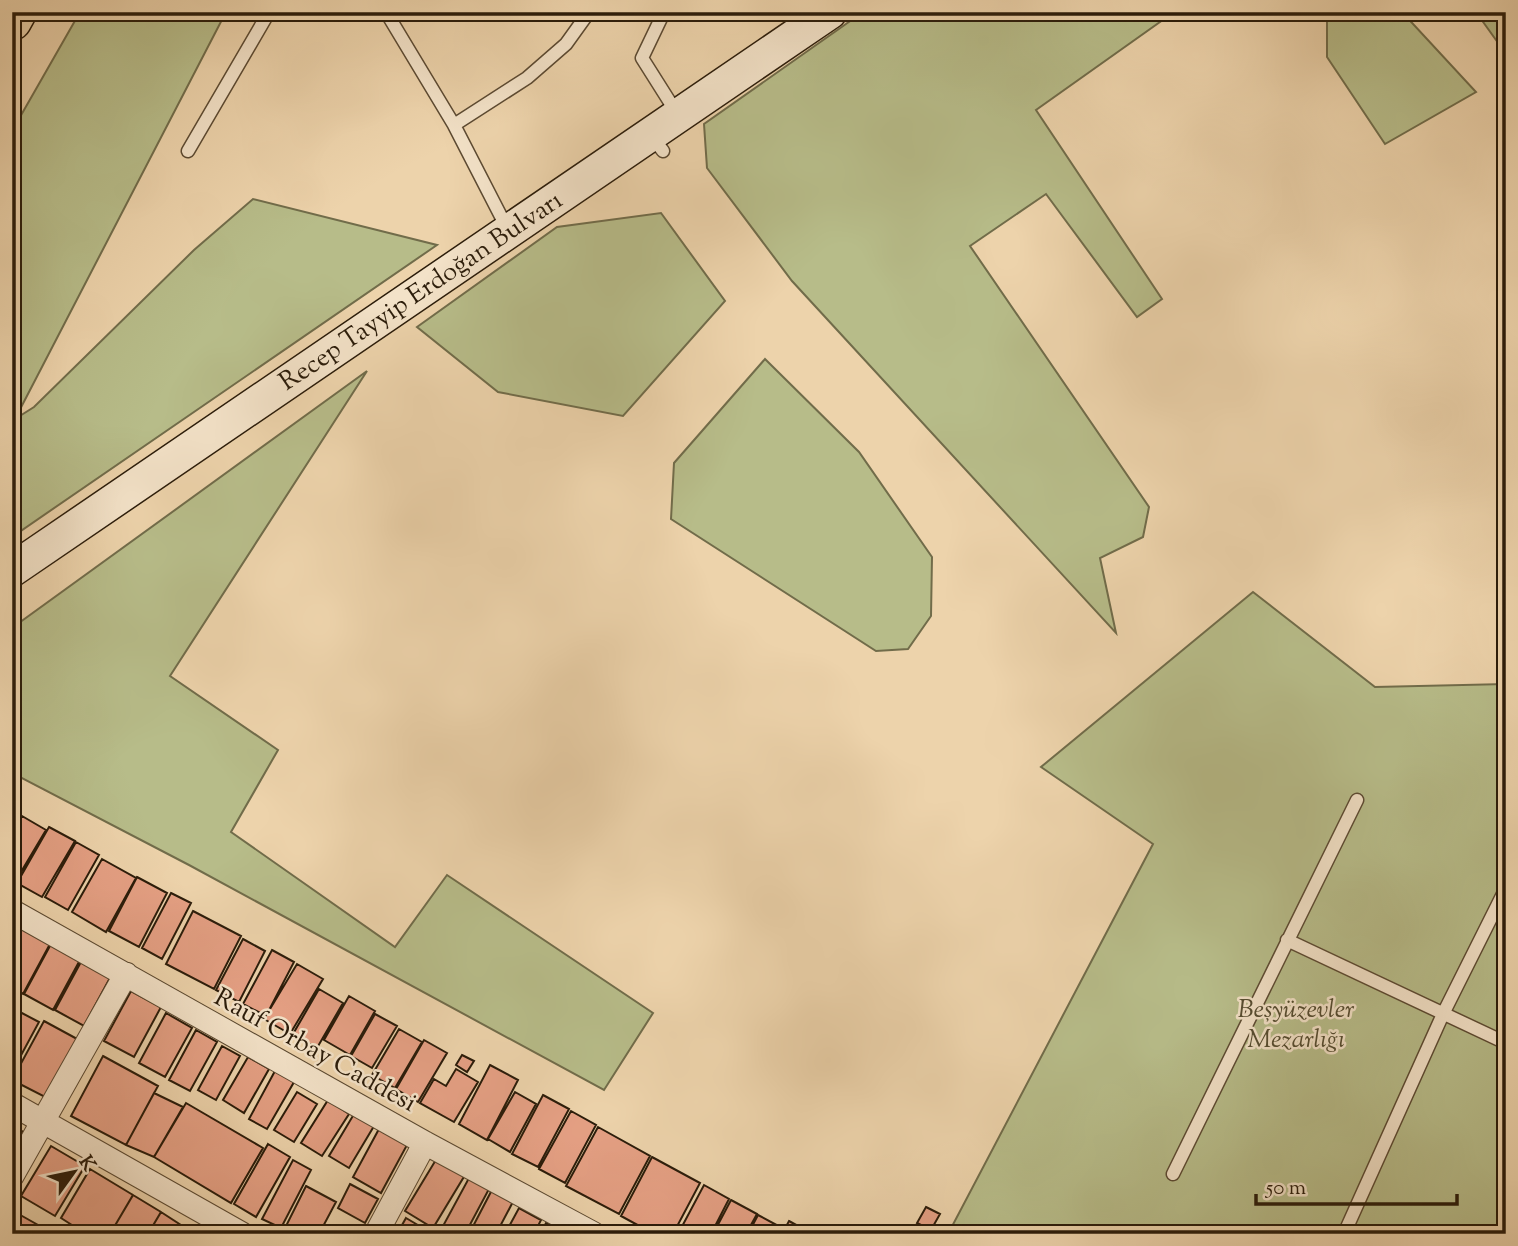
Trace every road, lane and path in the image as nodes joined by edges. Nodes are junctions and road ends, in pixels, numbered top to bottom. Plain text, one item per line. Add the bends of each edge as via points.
1 (17, 12) edge
2 (269, 12) edge
3 (386, 12) edge
4 (589, 12) edge
5 (664, 12) edge
6 (830, 12) edge
7 (12, 21) edge
8 (678, 115) junction
9 (454, 125) junction
10 (188, 151) dead end
11 (508, 230) junction
12 (12, 570) edge
13 (1357, 800) dead end
14 (1506, 888) edge
15 (12, 911) edge
16 (1287, 940) junction
17 (126, 974) junction
18 (1444, 1014) junction
19 (1506, 1043) edge
20 (12, 1104) edge
21 (42, 1120) junction
22 (425, 1143) junction
23 (1173, 1174) dead end
24 (12, 1177) edge
25 (242, 1234) edge
26 (376, 1234) edge
27 (594, 1234) edge
28 (1344, 1234) edge

1 - 7 highway
2 - 10 lane
3 - 9 lane
4 - 9 lane via 566,44 527,78
5 - 8 lane via 642,58
6 - 8 street, Recep Tayyip Erdoğan Bulvarı
8 - 11 street, Recep Tayyip Erdoğan Bulvarı via 657,142
9 - 11 lane
11 - 12 street, Recep Tayyip Erdoğan Bulvarı
13 - 16 lane
14 - 18 lane
15 - 17 street, Rauf Orbay Caddesi
16 - 18 lane
16 - 23 lane
17 - 21 street
17 - 22 street, Rauf Orbay Caddesi
18 - 19 lane
18 - 28 lane
20 - 21 street
21 - 24 street
21 - 25 street
22 - 26 street
22 - 27 street, Rauf Orbay Caddesi

